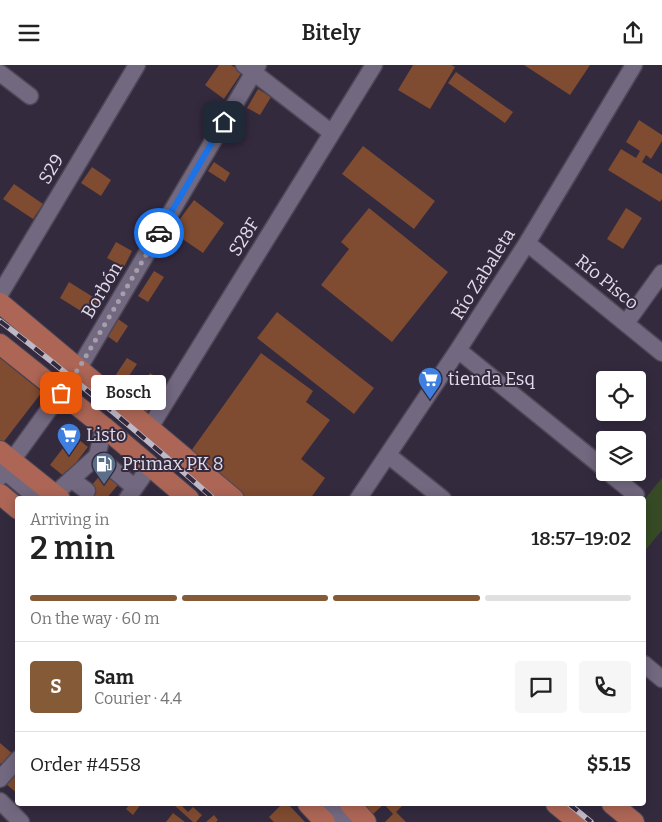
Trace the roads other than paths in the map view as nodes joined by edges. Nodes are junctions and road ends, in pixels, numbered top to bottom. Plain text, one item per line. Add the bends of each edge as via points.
1 (137, 65) edge
2 (374, 65) edge
3 (634, 65) edge
4 (252, 67) edge
5 (0, 73) edge
6 (30, 96) dead end
7 (332, 133) junction
8 (527, 243) junction
9 (662, 273) edge
10 (0, 294) edge
11 (0, 303) edge
12 (626, 323) junction
13 (0, 344) edge
14 (458, 350) junction
15 (662, 353) edge
16 (79, 368) junction
17 (61, 393) junction
18 (104, 427) junction
19 (149, 429) junction
20 (388, 455) junction
21 (98, 456) junction
22 (596, 462) edge
23 (150, 466) junction
24 (3, 468) edge
25 (71, 479) junction
26 (619, 481) edge
27 (87, 491) dead end
28 (130, 493) edge
29 (0, 494) edge
30 (636, 495) dead end
31 (20, 496) edge
32 (49, 496) edge
33 (52, 496) edge
34 (185, 496) edge
35 (230, 496) edge
36 (360, 496) edge
37 (439, 496) edge
38 (15, 506) edge
39 (646, 666) edge
40 (662, 679) edge
41 (15, 762) edge
42 (0, 779) edge
43 (0, 801) edge
44 (310, 806) edge
45 (314, 806) edge
46 (331, 806) edge
47 (352, 806) edge
48 (558, 806) edge
49 (614, 806) edge
50 (21, 822) edge
51 (325, 822) edge
52 (329, 822) edge
53 (345, 822) edge
54 (366, 822) edge
55 (578, 822) edge
56 (634, 822) edge

1 - 10 street, S29
2 - 7 street, S28F
3 - 8 street, Río Zabaleta
4 - 7 street
4 - 16 street, Borbón
5 - 6 street
7 - 19 street, S28F
8 - 12 street, Río Pisco
8 - 14 street, Río Zabaleta
9 - 12 street
11 - 16 main road
12 - 15 street, Río Pisco
13 - 17 main road
14 - 20 street, Río Zabaleta
14 - 22 street
16 - 17 street, Borbón
16 - 19 main road
17 - 18 main road
17 - 24 street, Borbón
18 - 21 street
18 - 23 main road
19 - 35 main road
20 - 36 street, Río Zabaleta
20 - 37 street
21 - 25 street
21 - 28 street
23 - 28 street
23 - 34 main road
24 - 31 street
24 - 32 main road
25 - 27 street
25 - 33 street
26 - 30 street
29 - 38 main road
39 - 40 street
41 - 42 street
43 - 50 street
44 - 51 main road
45 - 52 street
46 - 53 street
47 - 54 main road
48 - 55 main road
49 - 56 main road

